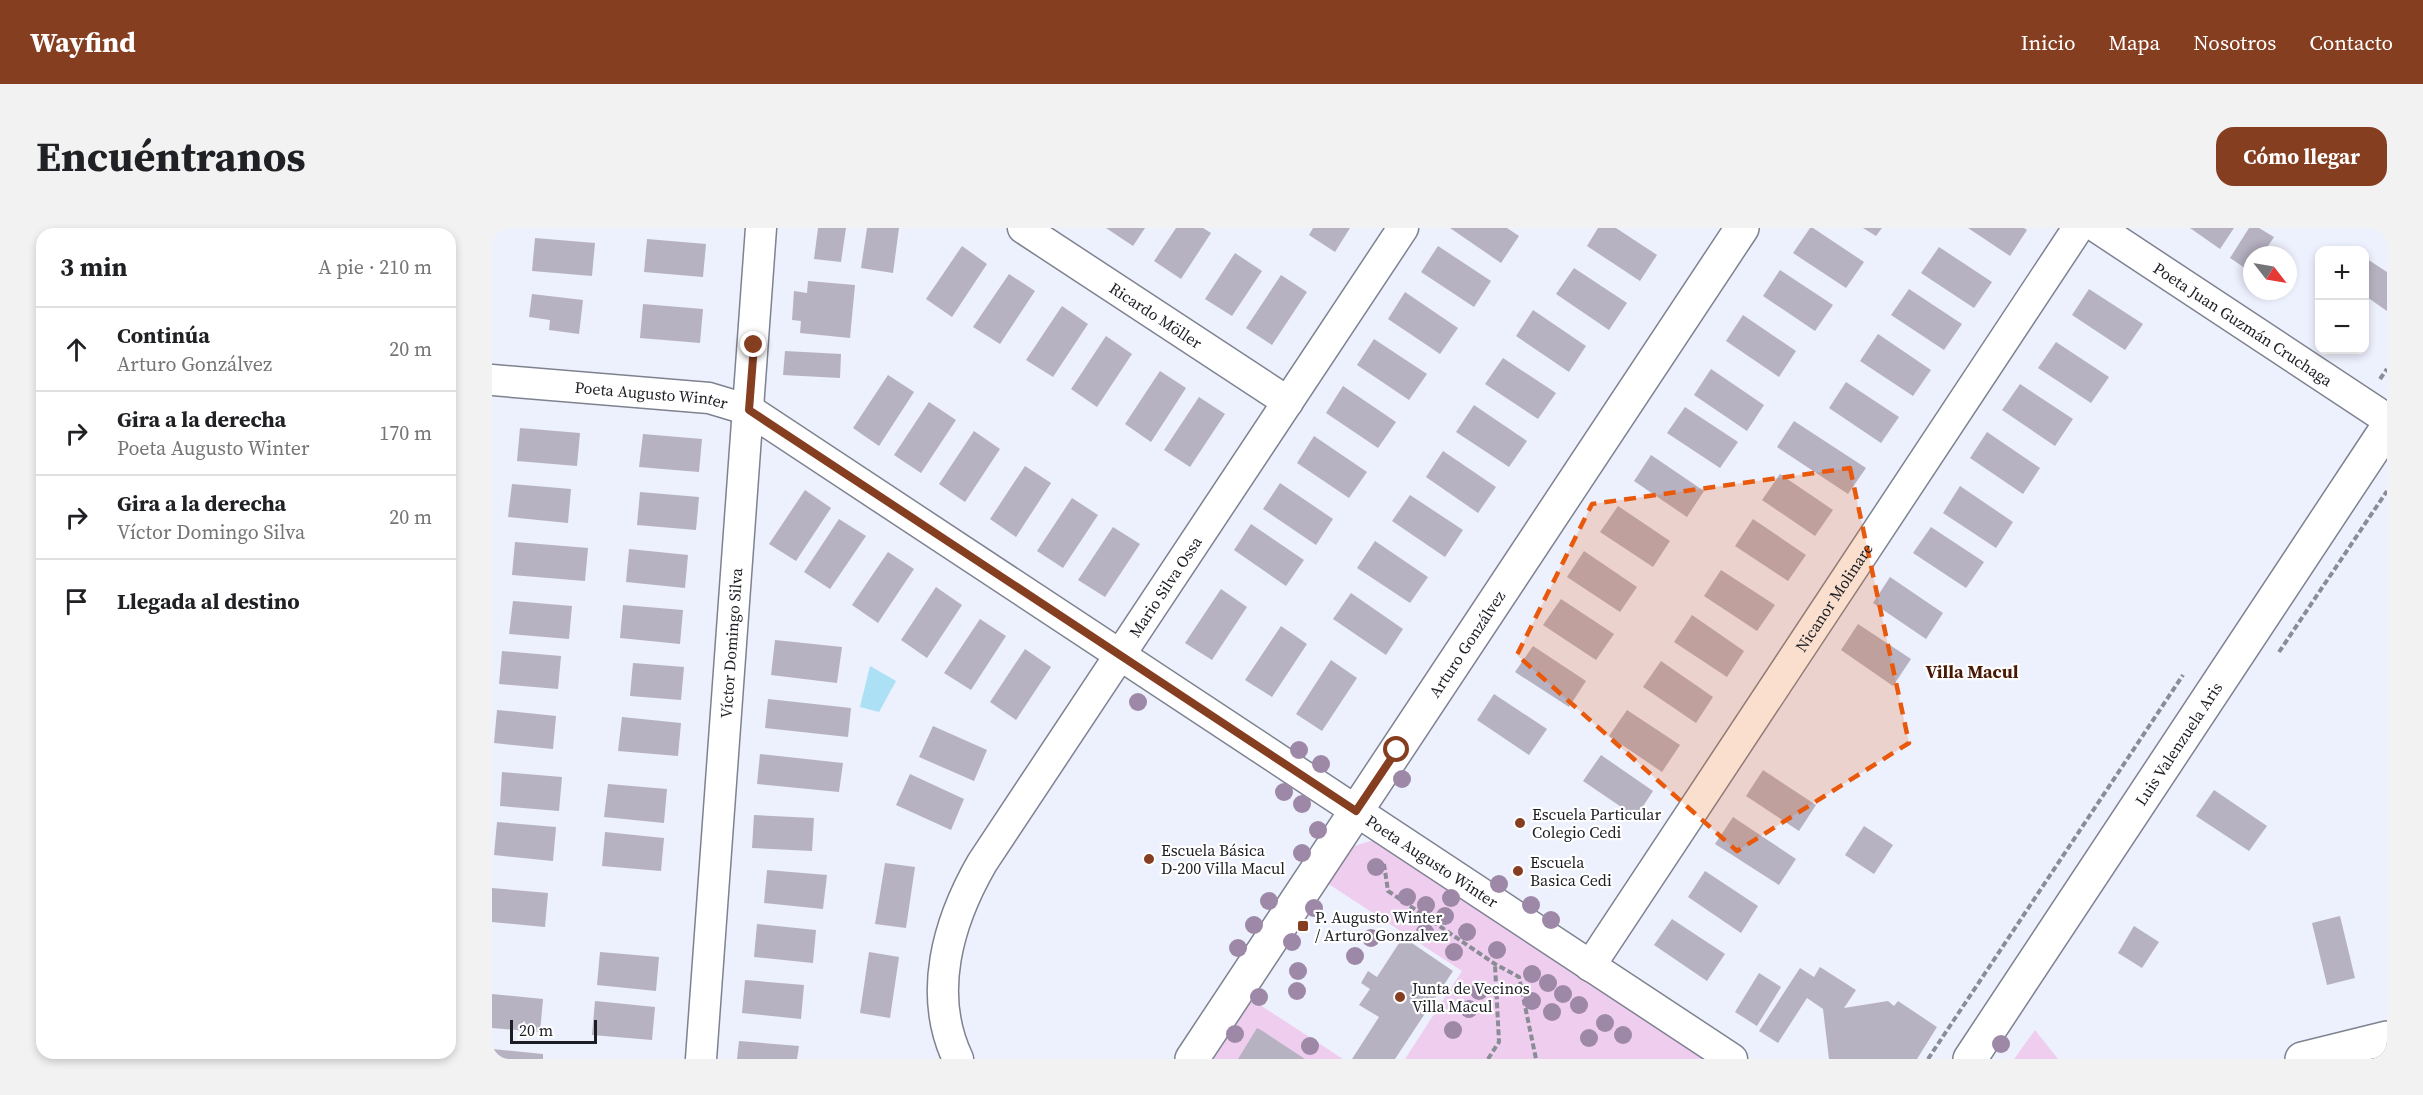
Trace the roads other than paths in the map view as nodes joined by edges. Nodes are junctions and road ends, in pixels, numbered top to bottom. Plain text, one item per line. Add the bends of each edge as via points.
1 (761, 228) edge
2 (1023, 228) edge
3 (1403, 228) edge
4 (1742, 228) edge
5 (2078, 228) edge
6 (2098, 228) edge
7 (492, 380) edge
8 (1288, 402) junction
9 (749, 410) junction
10 (2375, 412) edge
11 (2387, 428) edge
12 (1120, 655) junction
13 (1356, 811) junction
14 (1590, 966) junction
15 (2387, 1038) edge
16 (701, 1059) edge
17 (958, 1059) edge
18 (1192, 1059) edge
19 (1732, 1059) edge
20 (1970, 1059) edge
21 (2302, 1059) edge

1 - 9 street, Víctor Domingo Silva
2 - 8 street, Ricardo Möller
3 - 8 street, Mario Silva Ossa
4 - 13 street, Arturo Gonzálvez
5 - 14 street, Nicanor Molinare
6 - 10 street, Poeta Juan Guzmán Cruchaga
7 - 9 street, Poeta Augusto Winter via 709,398
8 - 12 street, Mario Silva Ossa
9 - 12 street, Poeta Augusto Winter
9 - 16 street, Víctor Domingo Silva
11 - 20 street, Luis Valenzuela Aris
12 - 13 street, Poeta Augusto Winter
12 - 17 street, Mario Silva Ossa via 982,863 954,920 946,948 942,990 947,1031
13 - 14 street, Poeta Augusto Winter
13 - 18 street, Arturo Gonzálvez
14 - 19 street, Poeta Augusto Winter
15 - 21 street

